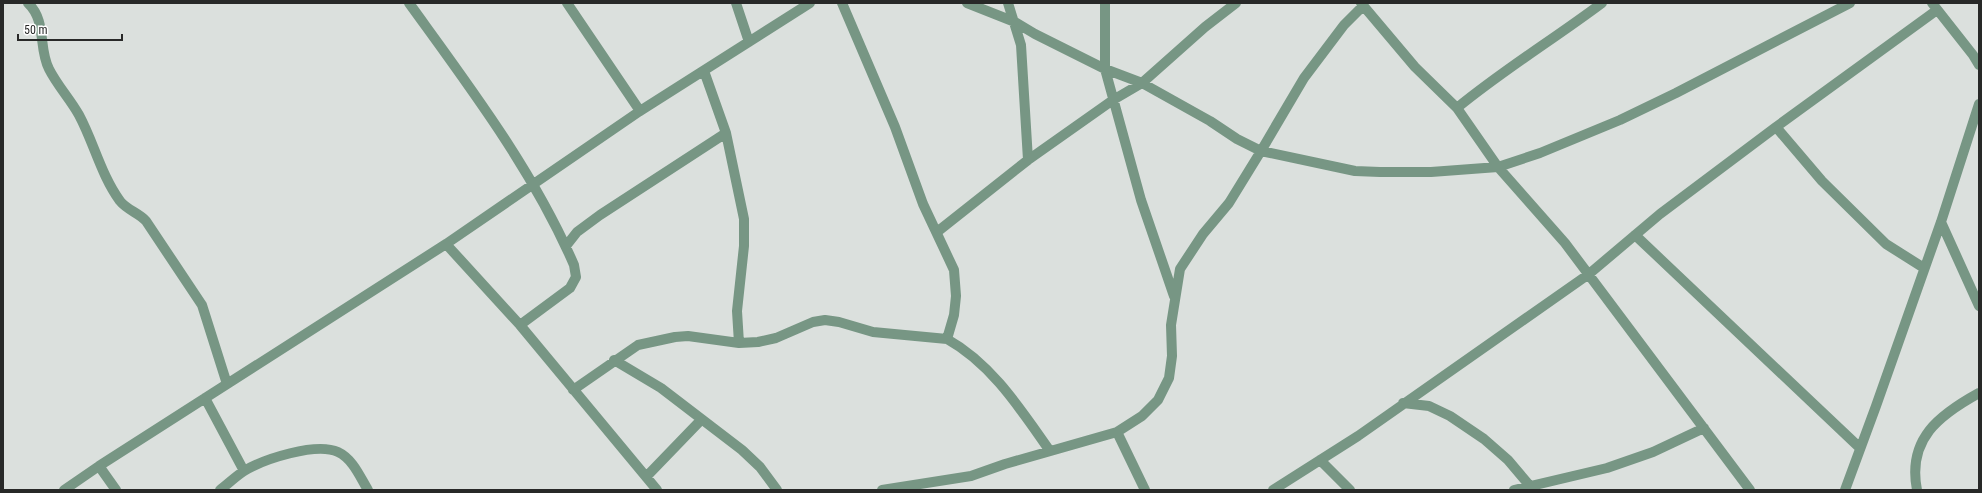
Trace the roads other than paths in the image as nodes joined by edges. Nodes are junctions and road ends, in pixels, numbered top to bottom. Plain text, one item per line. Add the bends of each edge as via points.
1 (28, 3) edge
2 (409, 3) edge
3 (567, 3) edge
4 (736, 3) edge
5 (810, 3) edge
6 (842, 3) edge
7 (967, 3) edge
8 (1008, 3) edge
9 (1105, 3) edge
10 (1236, 3) edge
11 (1602, 3) edge
12 (1850, 3) edge
13 (1362, 4) edge
14 (1934, 7) edge
15 (1014, 22) junction
16 (750, 42) junction
17 (1979, 65) edge
18 (1105, 69) junction
19 (704, 71) junction
20 (1142, 83) junction
21 (1113, 100) junction
22 (1979, 104) edge
23 (1457, 108) junction
24 (640, 111) junction
25 (1776, 127) junction
26 (726, 133) junction
27 (1261, 151) junction
28 (1028, 160) junction
29 (1498, 167) junction
30 (533, 184) junction
31 (1941, 222) junction
32 (937, 232) junction
33 (1635, 235) junction
34 (446, 244) junction
35 (566, 246) junction
36 (1924, 268) junction
37 (1589, 274) junction
38 (1174, 296) junction
39 (1979, 306) edge
40 (520, 325) junction
41 (947, 339) junction
42 (739, 343) junction
43 (614, 360) junction
44 (228, 384) junction
45 (574, 390) junction
46 (1979, 393) edge
47 (205, 398) junction
48 (1403, 403) junction
49 (701, 420) junction
50 (1704, 428) junction
51 (1116, 432) junction
52 (1860, 448) junction
53 (1050, 451) junction
54 (1320, 460) junction
55 (99, 466) junction
56 (244, 471) junction
57 (646, 477) junction
58 (1530, 486) junction
59 (64, 490) edge
60 (116, 490) edge
61 (220, 490) edge
62 (368, 490) edge
63 (657, 490) edge
64 (777, 490) edge
65 (882, 490) edge
66 (1145, 490) edge
67 (1273, 490) edge
68 (1350, 490) edge
69 (1514, 490) edge
70 (1750, 490) edge
71 (1845, 490) edge
72 (1917, 490) edge

1 - 44 street via 37,14 48,69 79,115 107,180 121,202 146,221 202,305
2 - 30 street
3 - 24 street
4 - 16 street
5 - 16 street
6 - 32 street via 895,127 923,204
7 - 15 street
8 - 15 street
9 - 18 street
10 - 20 street via 1205,26
11 - 23 street via 1560,35 1493,79
12 - 29 street via 1620,120 1540,153
13 - 23 street via 1415,67
13 - 27 street via 1304,78
14 - 17 street
14 - 25 street
15 - 18 street
15 - 28 street via 1021,45
16 - 19 street
18 - 20 street
18 - 21 street
19 - 24 street
19 - 26 street
20 - 21 street
20 - 27 street
21 - 28 street
21 - 38 street via 1141,200
22 - 31 street
23 - 29 street
24 - 30 street
25 - 33 street
25 - 36 street via 1822,181 1886,244
26 - 35 street via 600,214 577,232
26 - 42 street via 744,219 744,246 737,310
27 - 29 street via 1355,171 1431,172
27 - 38 street via 1229,202 1203,234 1180,269
28 - 32 street
29 - 37 street
30 - 34 street
30 - 35 street
31 - 36 street
31 - 39 street
32 - 41 street via 954,270 954,316
33 - 37 street
33 - 52 street
34 - 40 street
34 - 44 street
35 - 40 street via 576,277 570,288
36 - 52 street
37 - 48 street
37 - 50 street
38 - 51 street via 1170,325 1172,356 1169,378 1158,400 1142,416
40 - 45 street
41 - 42 street via 873,332 825,320 813,322 776,338
41 - 53 street via 976,360 1014,398
42 - 43 street via 688,336 675,337 638,345
43 - 45 street
43 - 49 street via 661,388
44 - 47 street
45 - 57 street
46 - 72 street via 1949,411 1925,435 1914,470
47 - 55 street
47 - 56 street
48 - 54 street
48 - 58 street via 1429,406 1450,416 1484,439 1508,460
49 - 57 street
49 - 64 street via 742,450 760,467
50 - 58 street via 1653,452 1607,468
50 - 70 street
51 - 53 street
51 - 66 street
52 - 71 street
53 - 65 street via 971,476
54 - 67 street
54 - 68 street
55 - 59 street
55 - 60 street
56 - 61 street
56 - 62 street via 271,459 319,449 338,452 351,462
57 - 63 street
58 - 69 street

